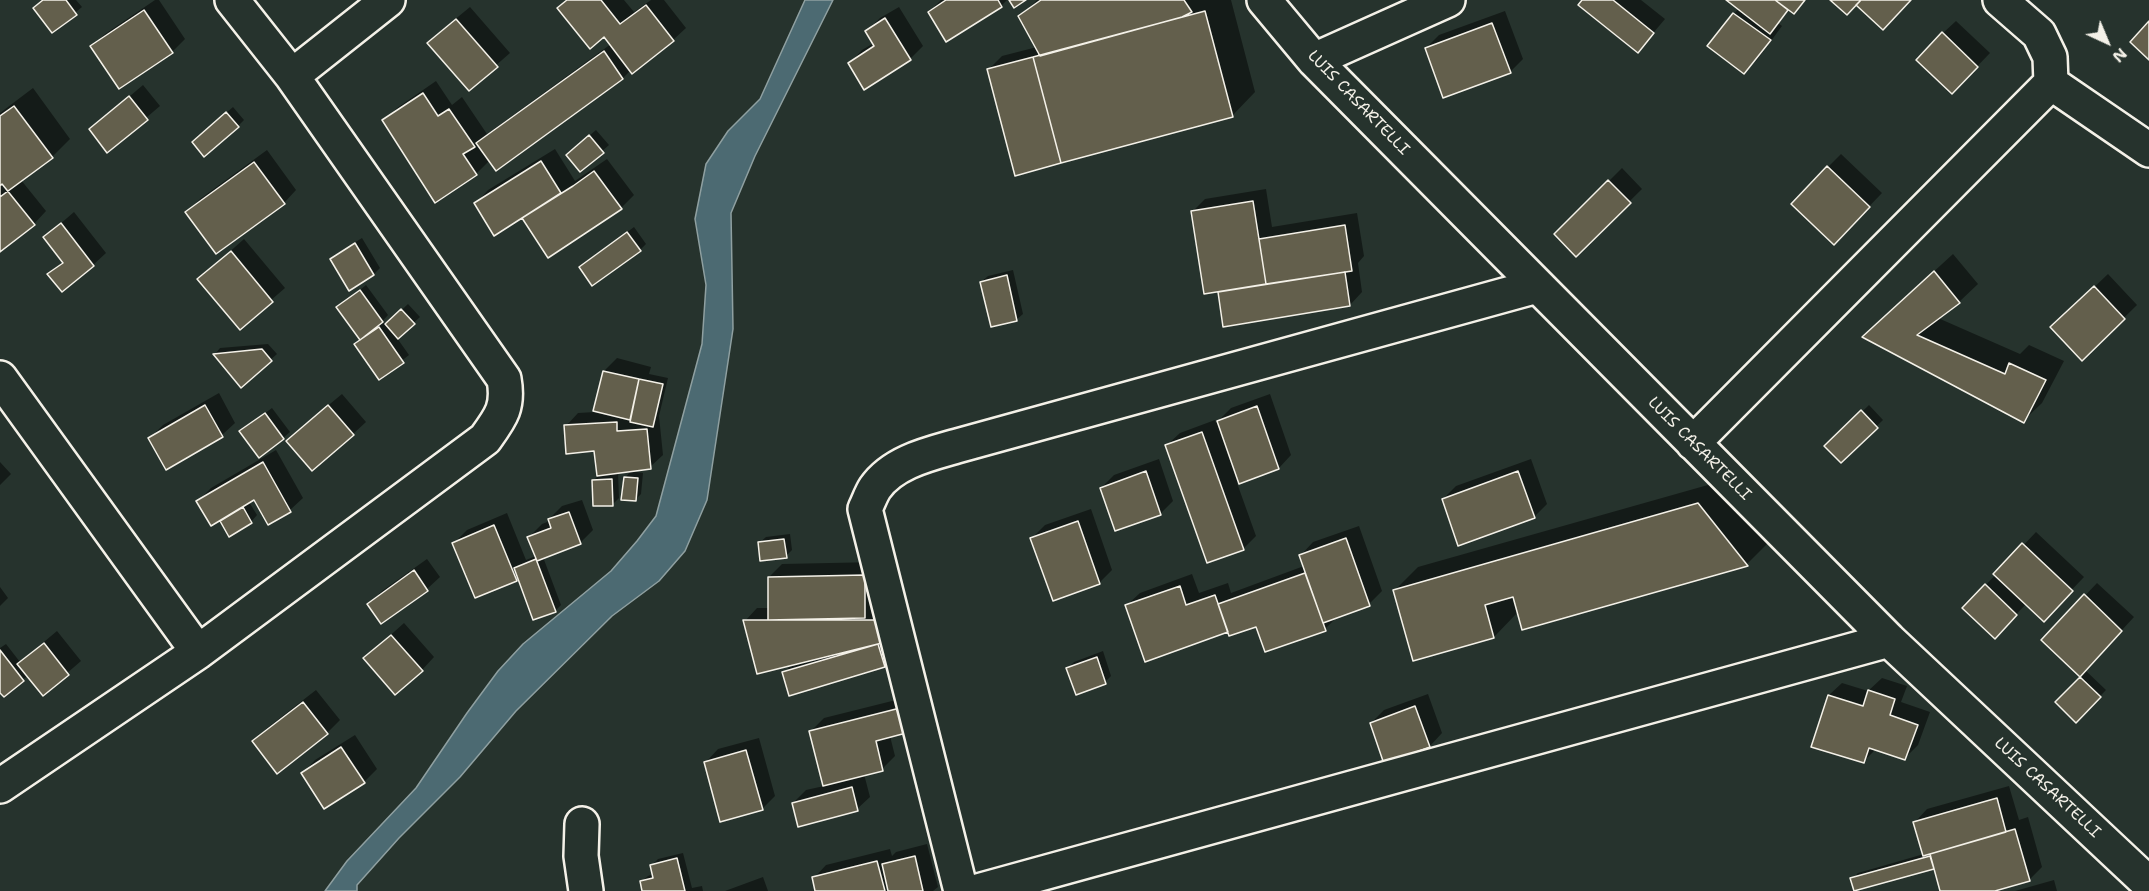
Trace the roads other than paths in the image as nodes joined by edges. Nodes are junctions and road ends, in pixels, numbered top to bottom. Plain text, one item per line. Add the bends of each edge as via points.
1 (232, 0) edge
2 (388, 0) edge
3 (1264, 0) edge
4 (1448, 0) edge
5 (2009, 3) edge
6 (1314, 60) junction
7 (292, 76) junction
8 (2051, 83) junction
9 (2149, 150) edge
10 (1538, 286) junction
11 (0, 378) edge
12 (1693, 442) junction
13 (1889, 640) junction
14 (198, 652) junction
15 (0, 786) edge
16 (582, 824) dead end
17 (2149, 884) edge
18 (586, 891) edge
19 (961, 891) edge
20 (978, 891) edge

1 - 7 street
2 - 7 street
3 - 6 street, LUIS CASARTELLI
4 - 6 street
5 - 8 street via 2039,34 2050,57
6 - 10 street, LUIS CASARTELLI
7 - 14 street via 504,379 507,397 501,417 485,439
8 - 9 street
8 - 12 street
10 - 12 street, LUIS CASARTELLI
10 - 19 street via 948,448 895,469 875,488 865,509
11 - 14 street
12 - 13 street, LUIS CASARTELLI
13 - 17 street, LUIS CASARTELLI
13 - 20 street
14 - 15 street
16 - 18 street

